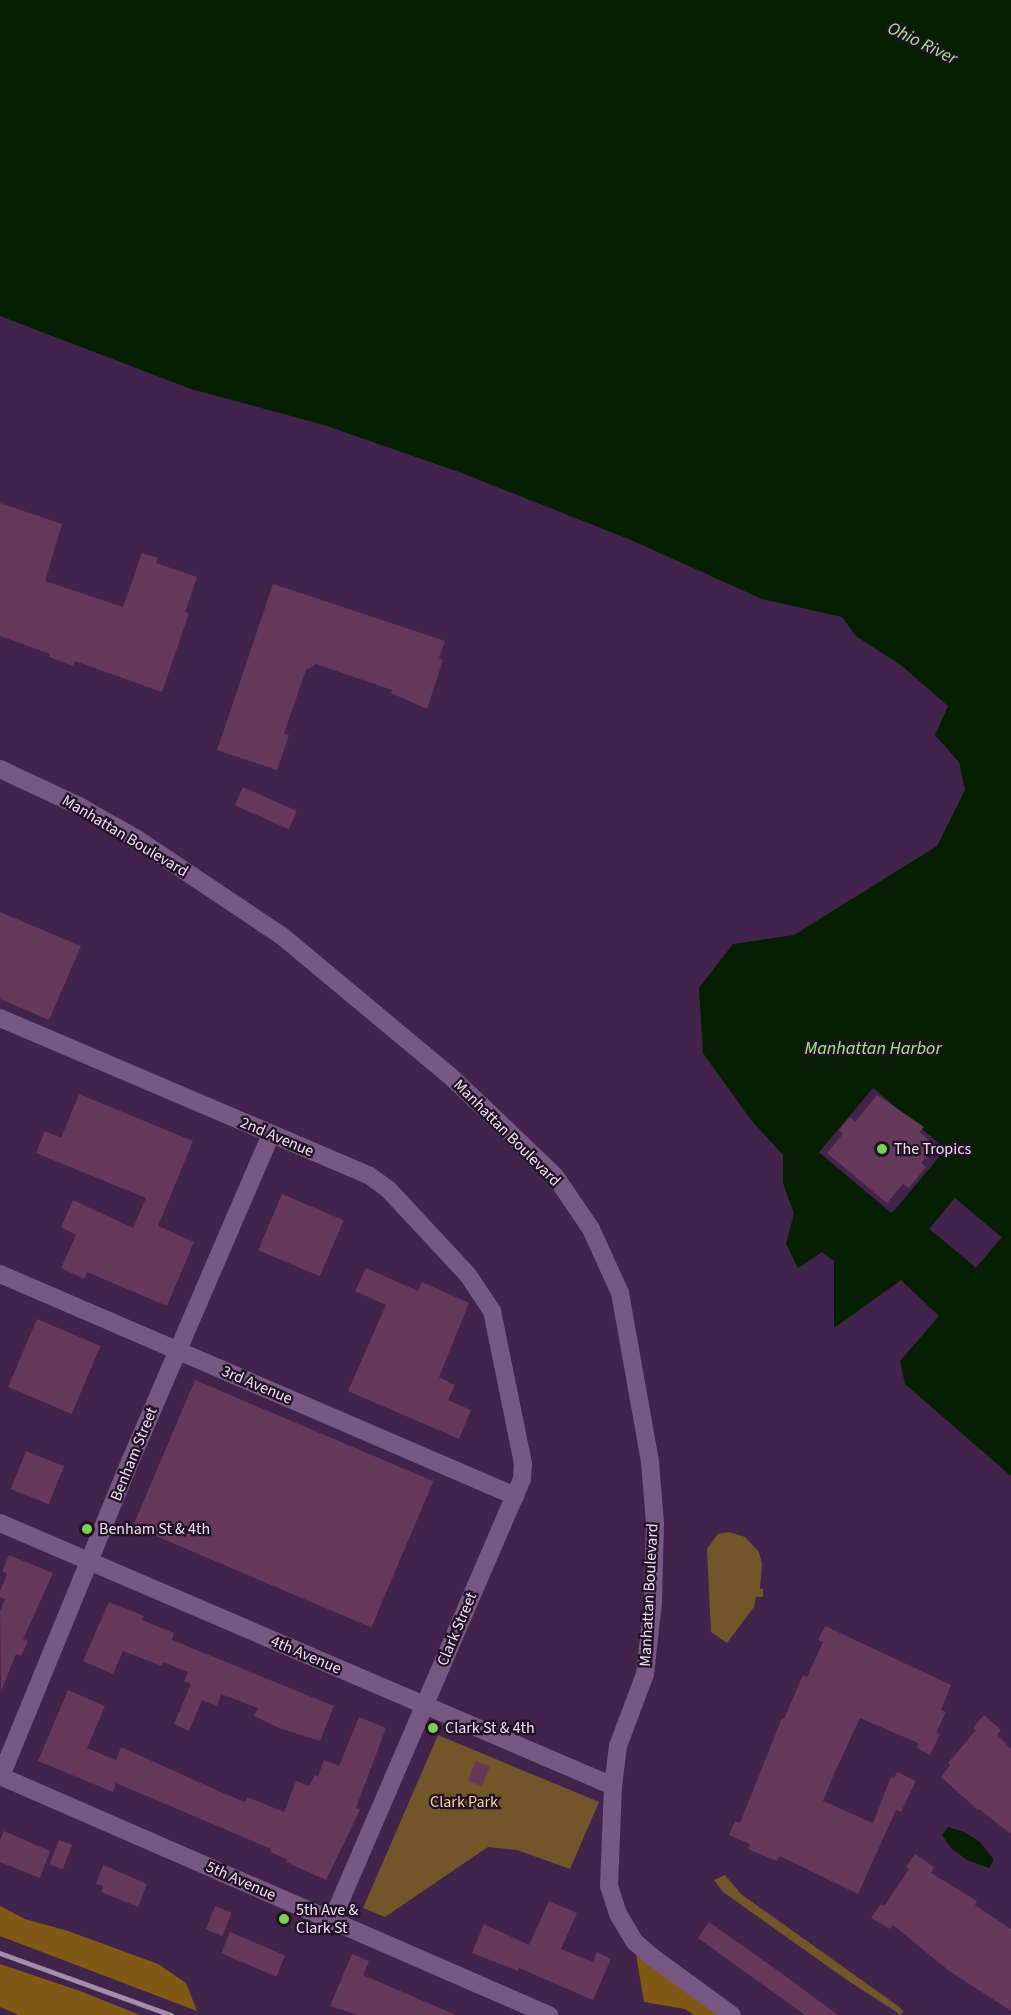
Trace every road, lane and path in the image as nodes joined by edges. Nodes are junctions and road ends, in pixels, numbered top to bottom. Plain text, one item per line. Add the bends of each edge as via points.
1 (0, 769) edge
2 (0, 1018) edge
3 (271, 1134) junction
4 (0, 1274) edge
5 (495, 1328) joint
6 (177, 1351) junction
7 (515, 1496) junction
8 (0, 1523) edge
9 (90, 1562) junction
10 (423, 1706) junction
11 (1, 1776) edge
12 (613, 1786) junction
13 (332, 1921) junction
14 (549, 2015) edge
15 (732, 2015) edge

1 - 12 street, Manhattan Boulevard via 137,839 282,936 491,1114 555,1176 591,1229 620,1293 650,1462 655,1524 645,1674 618,1746
2 - 3 street, 2nd Avenue
3 - 5 street, 2nd Avenue via 370,1176 388,1189 468,1275 492,1311
3 - 6 street, Benham Street
4 - 6 street, 3rd Avenue
5 - 7 street, Clark Street via 523,1464
6 - 7 street, 3rd Avenue
6 - 9 street, Benham Street
7 - 10 street, Clark Street
8 - 9 street, 4th Avenue
9 - 10 street, 4th Avenue
9 - 11 street, Benham Street
10 - 12 street, 4th Avenue
10 - 13 street, Clark Street
11 - 13 street, 5th Avenue
12 - 15 street, Manhattan Boulevard via 609,1886 618,1914 636,1942 651,1956
13 - 14 street, 5th Avenue

